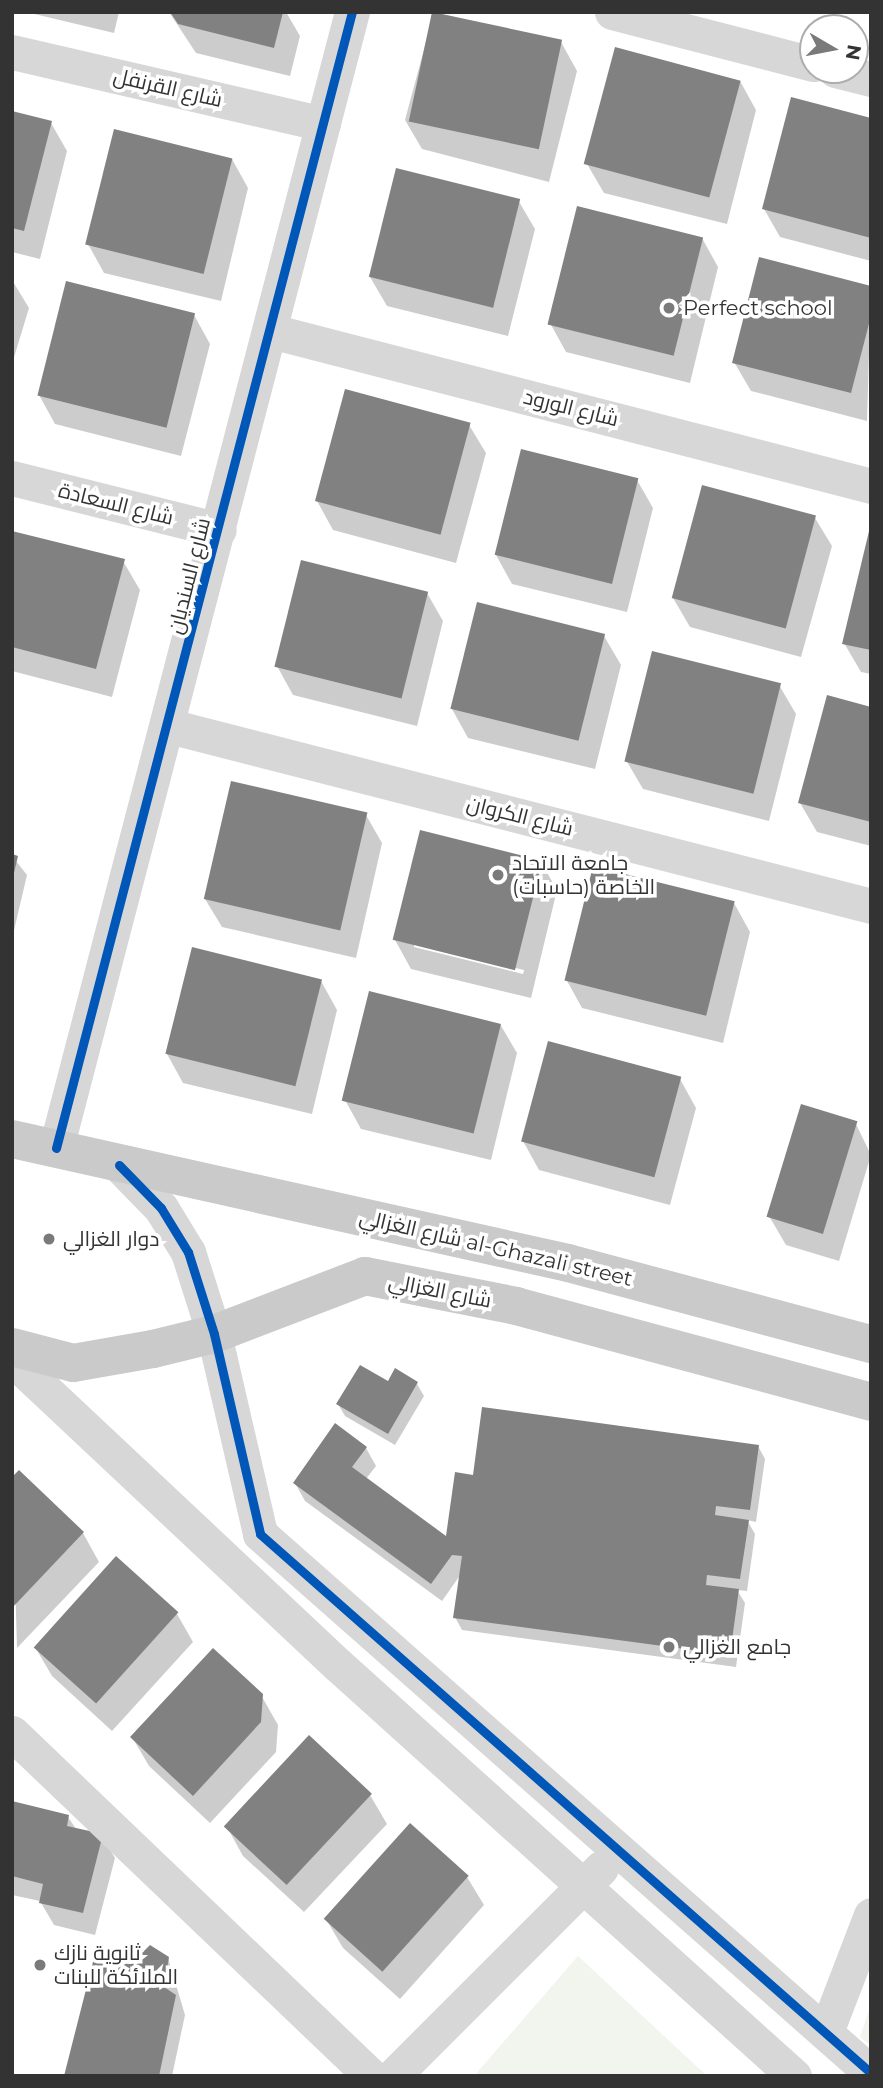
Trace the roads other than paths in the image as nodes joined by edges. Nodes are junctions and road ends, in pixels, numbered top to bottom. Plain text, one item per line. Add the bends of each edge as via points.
1 (352, 12) edge
2 (612, 12) edge
3 (12, 52) edge
4 (799, 60) edge
5 (323, 124) junction
6 (271, 331) junction
7 (12, 478) edge
8 (871, 486) edge
9 (219, 530) junction
10 (169, 726) junction
11 (871, 906) edge
12 (12, 1139) edge
13 (56, 1148) junction
14 (119, 1165) junction
15 (214, 1334) junction
16 (871, 1345) edge
17 (12, 1347) edge
18 (12, 1359) edge
19 (871, 1402) edge
20 (12, 1733) edge
21 (616, 1852) junction
22 (584, 1885) junction
23 (871, 1915) edge
24 (826, 2032) junction
25 (871, 2073) edge
26 (371, 2076) edge
27 (393, 2076) edge
28 (794, 2076) edge

1 - 5 street, شارع السنديان
2 - 4 street
3 - 5 street, شارع القرنفل
5 - 6 street, شارع السنديان
6 - 8 street, شارع الورود
6 - 9 street, شارع السنديان
7 - 9 street, شارع السعادة
9 - 10 street, شارع السنديان
10 - 11 street, شارع الكروان
10 - 13 street, شارع السنديان
12 - 13 main road
13 - 14 main road
14 - 15 street via 161,1208 188,1252
14 - 16 main road, شارع الغزالي al-Ghazali street via 568,1263
15 - 17 main road, شارع الغزالي via 73,1363
15 - 19 main road, شارع الغزالي via 365,1276 516,1306
15 - 21 street via 260,1534
18 - 22 street
20 - 26 street
21 - 22 street
21 - 24 street
22 - 27 street
22 - 28 street
23 - 24 street
24 - 25 street

